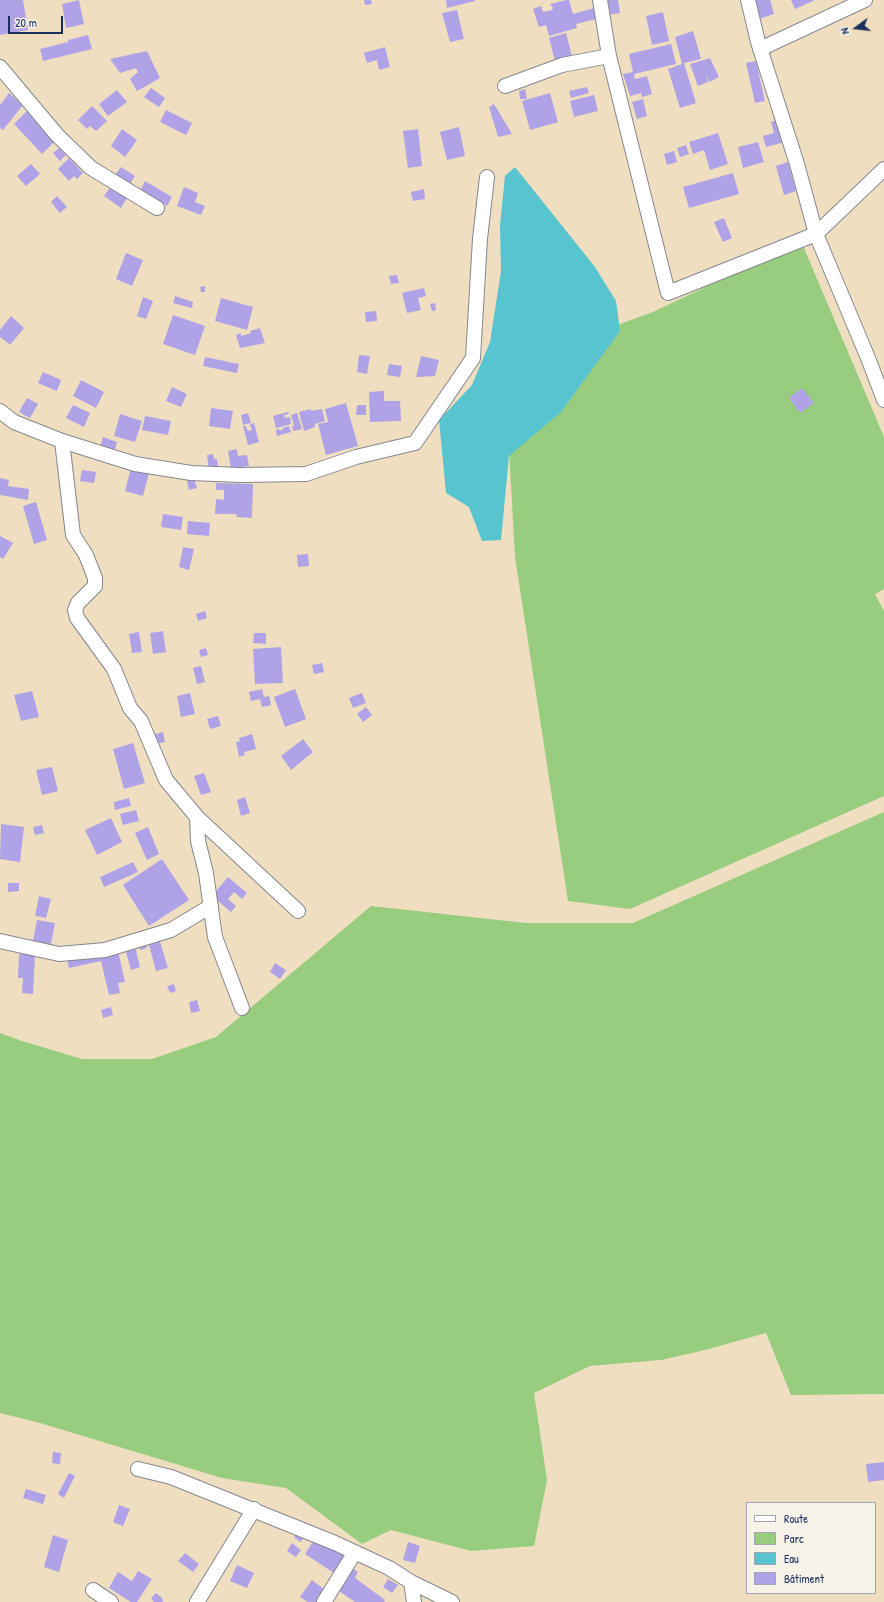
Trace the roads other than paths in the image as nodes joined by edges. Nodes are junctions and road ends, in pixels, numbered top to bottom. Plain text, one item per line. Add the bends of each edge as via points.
1 (600, 0) edge
2 (748, 0) edge
3 (865, 0) edge
4 (760, 49) junction
5 (609, 56) junction
6 (0, 67) edge
7 (505, 86) dead end
8 (884, 169) edge
9 (486, 177) dead end
10 (157, 208) dead end
11 (816, 234) junction
12 (884, 400) edge
13 (0, 412) edge
14 (62, 441) junction
15 (197, 817) junction
16 (211, 906) junction
17 (298, 910) dead end
18 (0, 941) edge
19 (242, 1008) dead end
20 (138, 1469) dead end
21 (254, 1509) junction
22 (355, 1552) junction
23 (411, 1582) junction
24 (93, 1590) dead end
25 (111, 1602) edge
26 (197, 1602) edge
27 (324, 1602) edge
28 (414, 1602) edge
29 (452, 1602) edge

1 - 5 street
2 - 4 street
3 - 4 street
4 - 11 street
5 - 7 street via 562,65
5 - 11 street via 668,293
6 - 10 street via 56,135 92,168
8 - 11 street
9 - 14 street via 473,358 416,443 356,457 306,474 240,475 191,473 135,464
11 - 12 street
13 - 14 street via 14,422
14 - 15 street via 73,535 86,555 95,578 95,586 78,603 75,610 77,618 114,669 130,708 141,721 166,780
15 - 16 street via 198,841
15 - 17 street
16 - 18 street via 171,930 105,950 59,954
16 - 19 street via 215,937
20 - 21 street via 171,1477
21 - 22 street
21 - 26 street
22 - 23 street
22 - 27 street
23 - 28 street
23 - 29 street
24 - 25 street

